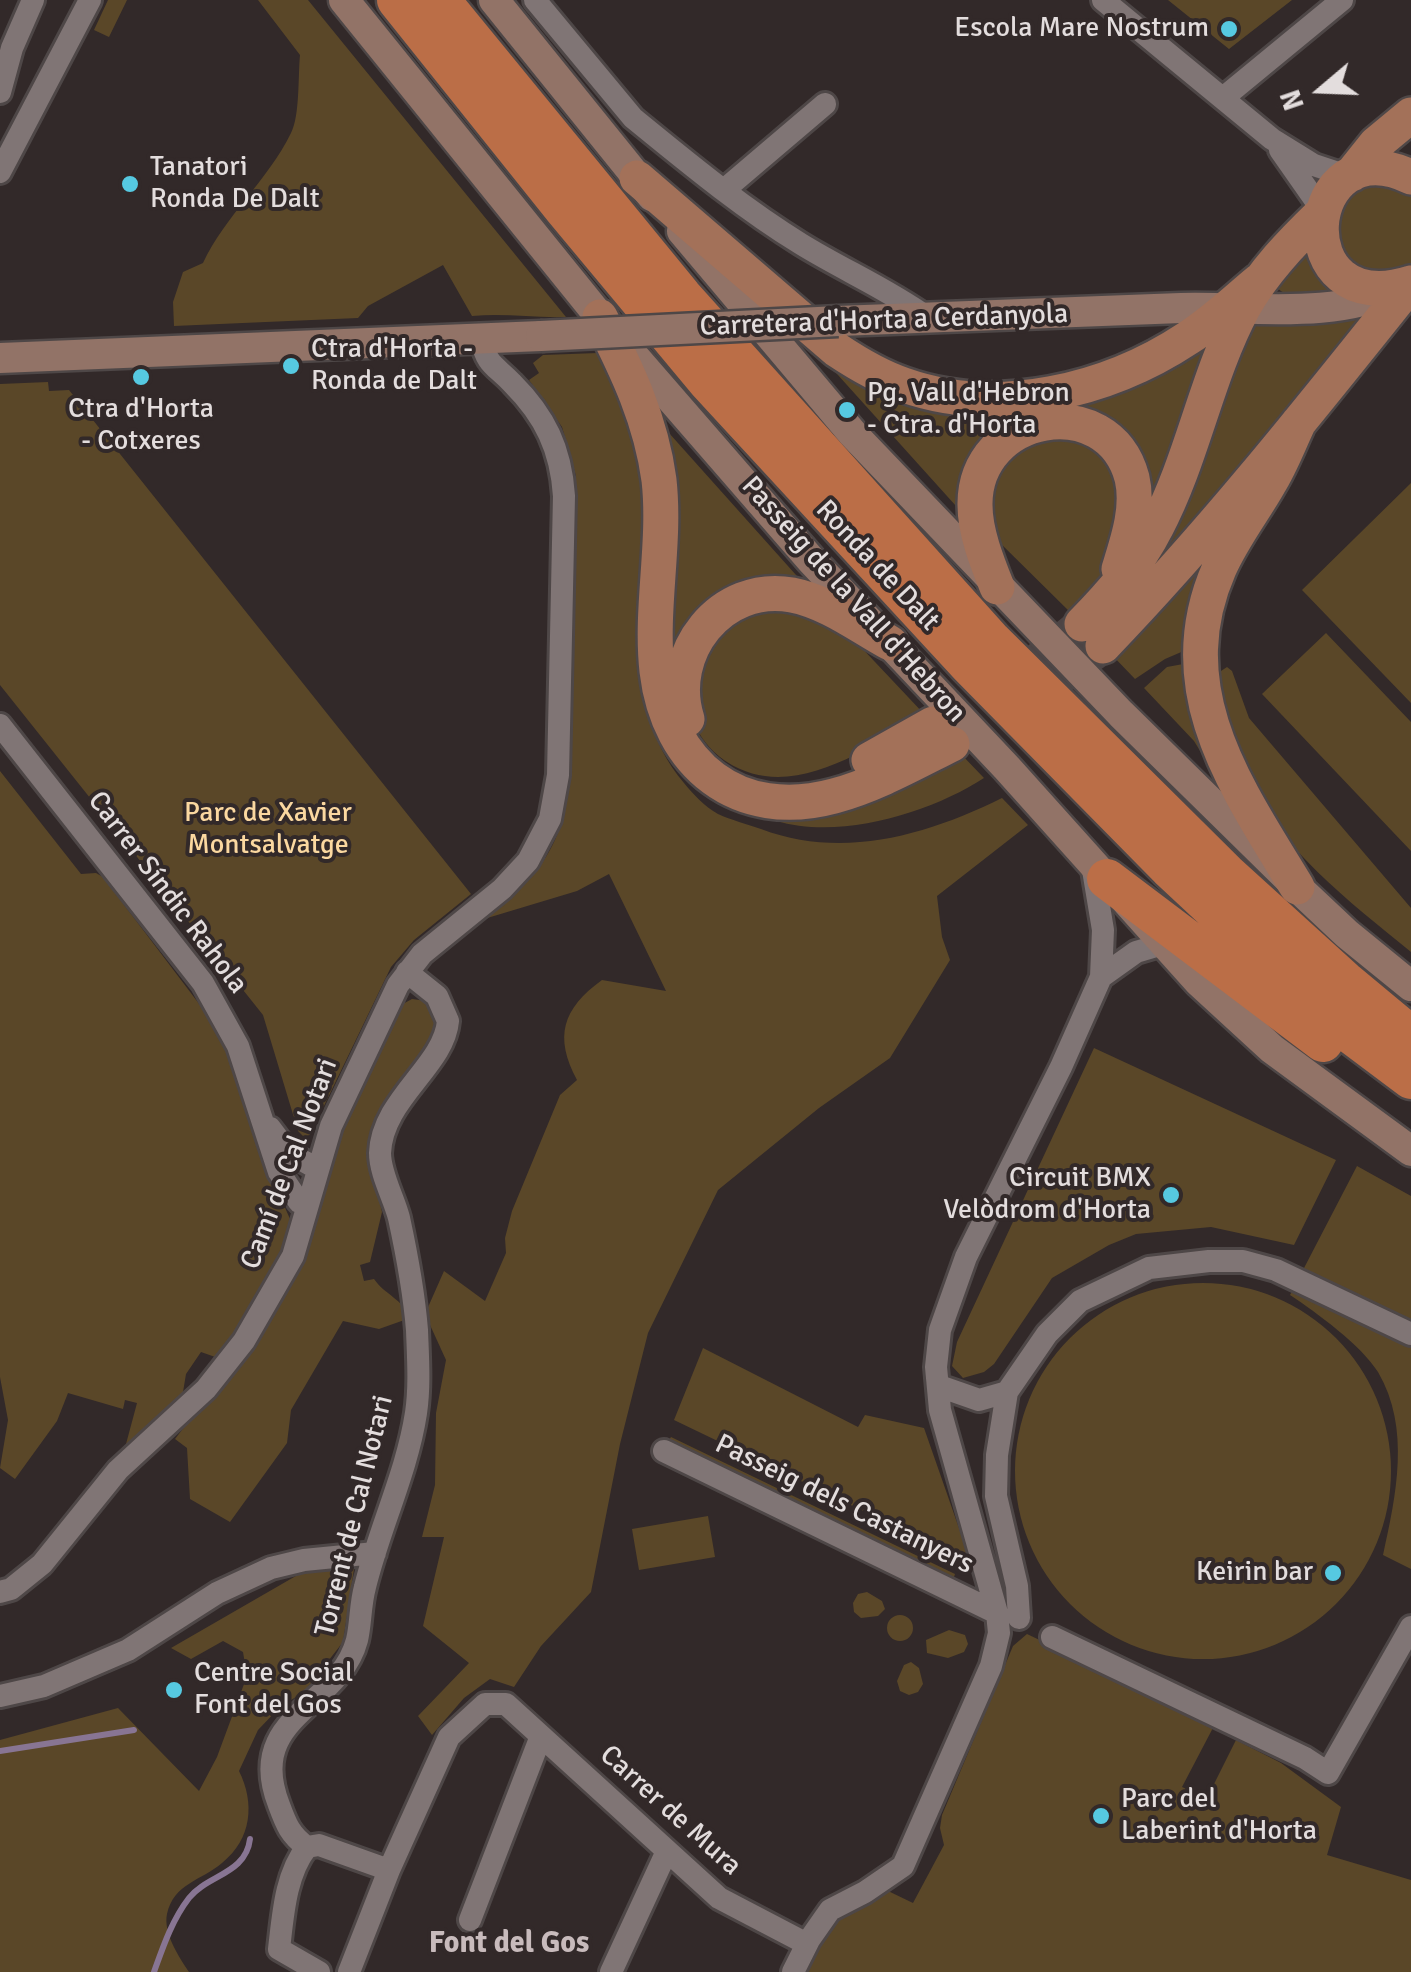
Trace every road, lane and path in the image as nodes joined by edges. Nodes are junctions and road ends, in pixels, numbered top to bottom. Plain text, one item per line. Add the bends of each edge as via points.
1 (33, 0) edge
2 (90, 0) edge
3 (344, 0) edge
4 (397, 0) edge
5 (440, 0) edge
6 (494, 0) edge
7 (535, 0) edge
8 (1103, 0) edge
9 (1342, 0) edge
10 (3, 65) edge
11 (45, 85) junction
12 (0, 92) edge
13 (1223, 98) junction
14 (825, 104) dead end
15 (1411, 114) edge
16 (1272, 139) junction
17 (0, 172) edge
18 (1350, 175) junction
19 (1411, 176) edge
20 (637, 178) junction
21 (724, 190) junction
22 (1321, 212) junction
23 (1411, 283) edge
24 (1243, 299) junction
25 (600, 316) junction
26 (928, 318) junction
27 (495, 339) junction
28 (0, 358) edge
29 (1299, 422) junction
30 (997, 586) junction
31 (1113, 590) junction
32 (890, 643) junction
33 (0, 725) edge
34 (1099, 870) junction
35 (1296, 887) junction
36 (1164, 944) junction
37 (407, 972) junction
38 (1099, 984) junction
39 (1411, 986) edge
40 (1411, 1036) edge
41 (1411, 1079) edge
42 (1411, 1102) edge
43 (261, 1112) junction
44 (1411, 1151) edge
45 (316, 1168) junction
46 (307, 1205) junction
47 (1411, 1334) edge
48 (939, 1386) junction
49 (1007, 1392) junction
50 (664, 1451) dead end
51 (375, 1552) junction
52 (0, 1592) edge
53 (1008, 1615) junction
54 (1411, 1627) edge
55 (1052, 1636) dead end
56 (0, 1696) edge
57 (541, 1736) junction
58 (307, 1847) junction
59 (668, 1851) junction
60 (389, 1870) junction
61 (470, 1920) dead end
62 (807, 1944) junction
63 (319, 1972) edge
64 (349, 1972) edge
65 (611, 1972) edge
66 (793, 1972) edge

1 - 10 street
2 - 11 street
3 - 25 street, Passeig de la Vall d'Hebron
4 - 41 highway, Ronda de Dalt via 708,382 991,689 1223,919 1331,1019
5 - 40 highway, Ronda de Dalt via 682,296 992,641 1226,873
6 - 20 street
7 - 21 street via 633,118
8 - 13 street
9 - 13 street
10 - 11 street
10 - 12 street
11 - 17 street
13 - 16 street
14 - 21 street
15 - 18 main road
16 - 18 street via 1314,166
16 - 22 street
18 - 19 main road via 1389,168
18 - 22 main road
20 - 24 main road via 836,350 884,378 958,398 1015,398 1094,384 1166,351
20 - 30 street via 839,418
21 - 26 street via 799,243
22 - 23 main road via 1325,252 1346,278 1378,289
22 - 24 main road
23 - 24 street, Carretera d'Horta a Cerdanyola via 1356,305
23 - 29 main road
24 - 26 street, Carretera d'Horta a Cerdanyola
24 - 31 main road via 1175,489 1156,530
25 - 32 street, Passeig de la Vall d'Hebron
25 - 32 main road via 652,439 660,508 657,670 670,723 692,760 714,780 759,798 810,801 892,774 942,734 808,780 764,781 727,768 705,750 689,724 682,687 689,650 714,616 745,599 782,594 812,601
26 - 27 street, Carretera d'Horta a Cerdanyola, bridge
27 - 28 street
27 - 37 street, Camí de Cal Notari via 505,376 540,414 561,464 557,790 545,832 521,870
29 - 31 main road via 1147,600 1092,635
29 - 35 main road via 1219,568 1205,612 1202,659 1219,752
30 - 31 main road via 976,514 983,466 1014,432 1057,421 1079,424 1110,442 1132,478 1132,523
30 - 35 street
32 - 34 street, Passeig de la Vall d'Hebron
33 - 43 street, Carrer Síndic Rahola via 203,984 238,1046
34 - 36 street, Passeig de la Vall d'Hebron
34 - 38 street
34 - 42 highway
35 - 39 street
36 - 38 street via 1136,952
36 - 44 street, Passeig de la Vall d'Hebron via 1272,1049
37 - 45 street, Camí de Cal Notari
37 - 51 street, Torrent de Cal Notari via 437,996 448,1020 440,1044 392,1114 380,1151 411,1284 418,1366 413,1428
38 - 48 street via 952,1289 940,1330
43 - 45 street, Carrer Síndic Rahola via 289,1153
43 - 46 street, Carrer Síndic Rahola via 279,1172
45 - 46 street, Camí de Cal Notari
46 - 52 street, Camí de Cal Notari via 292,1256 236,1352 118,1470 42,1564
47 - 49 street, Passeig dels Castanyers via 1276,1270 1209,1261 1149,1268 1080,1301 1047,1334
48 - 49 street via 979,1400
48 - 53 street via 944,1425
49 - 53 street, Passeig dels Castanyers via 996,1496 1017,1586
50 - 53 street, Passeig dels Castanyers
51 - 56 street via 271,1568 128,1650 44,1686
51 - 58 street, Torrent de Cal Notari via 351,1655 285,1727 272,1760 271,1783 291,1835
53 - 62 street via 903,1866 830,1910
54 - 55 street via 1328,1773
57 - 59 street, Carrer de Mura
57 - 60 street, Carrer de Mura via 506,1704 485,1704 449,1736
57 - 61 street
58 - 60 street via 319,1845
58 - 63 street via 286,1898 278,1949
59 - 62 street, Carrer de Mura via 719,1898
59 - 65 street
60 - 64 street
62 - 66 street

